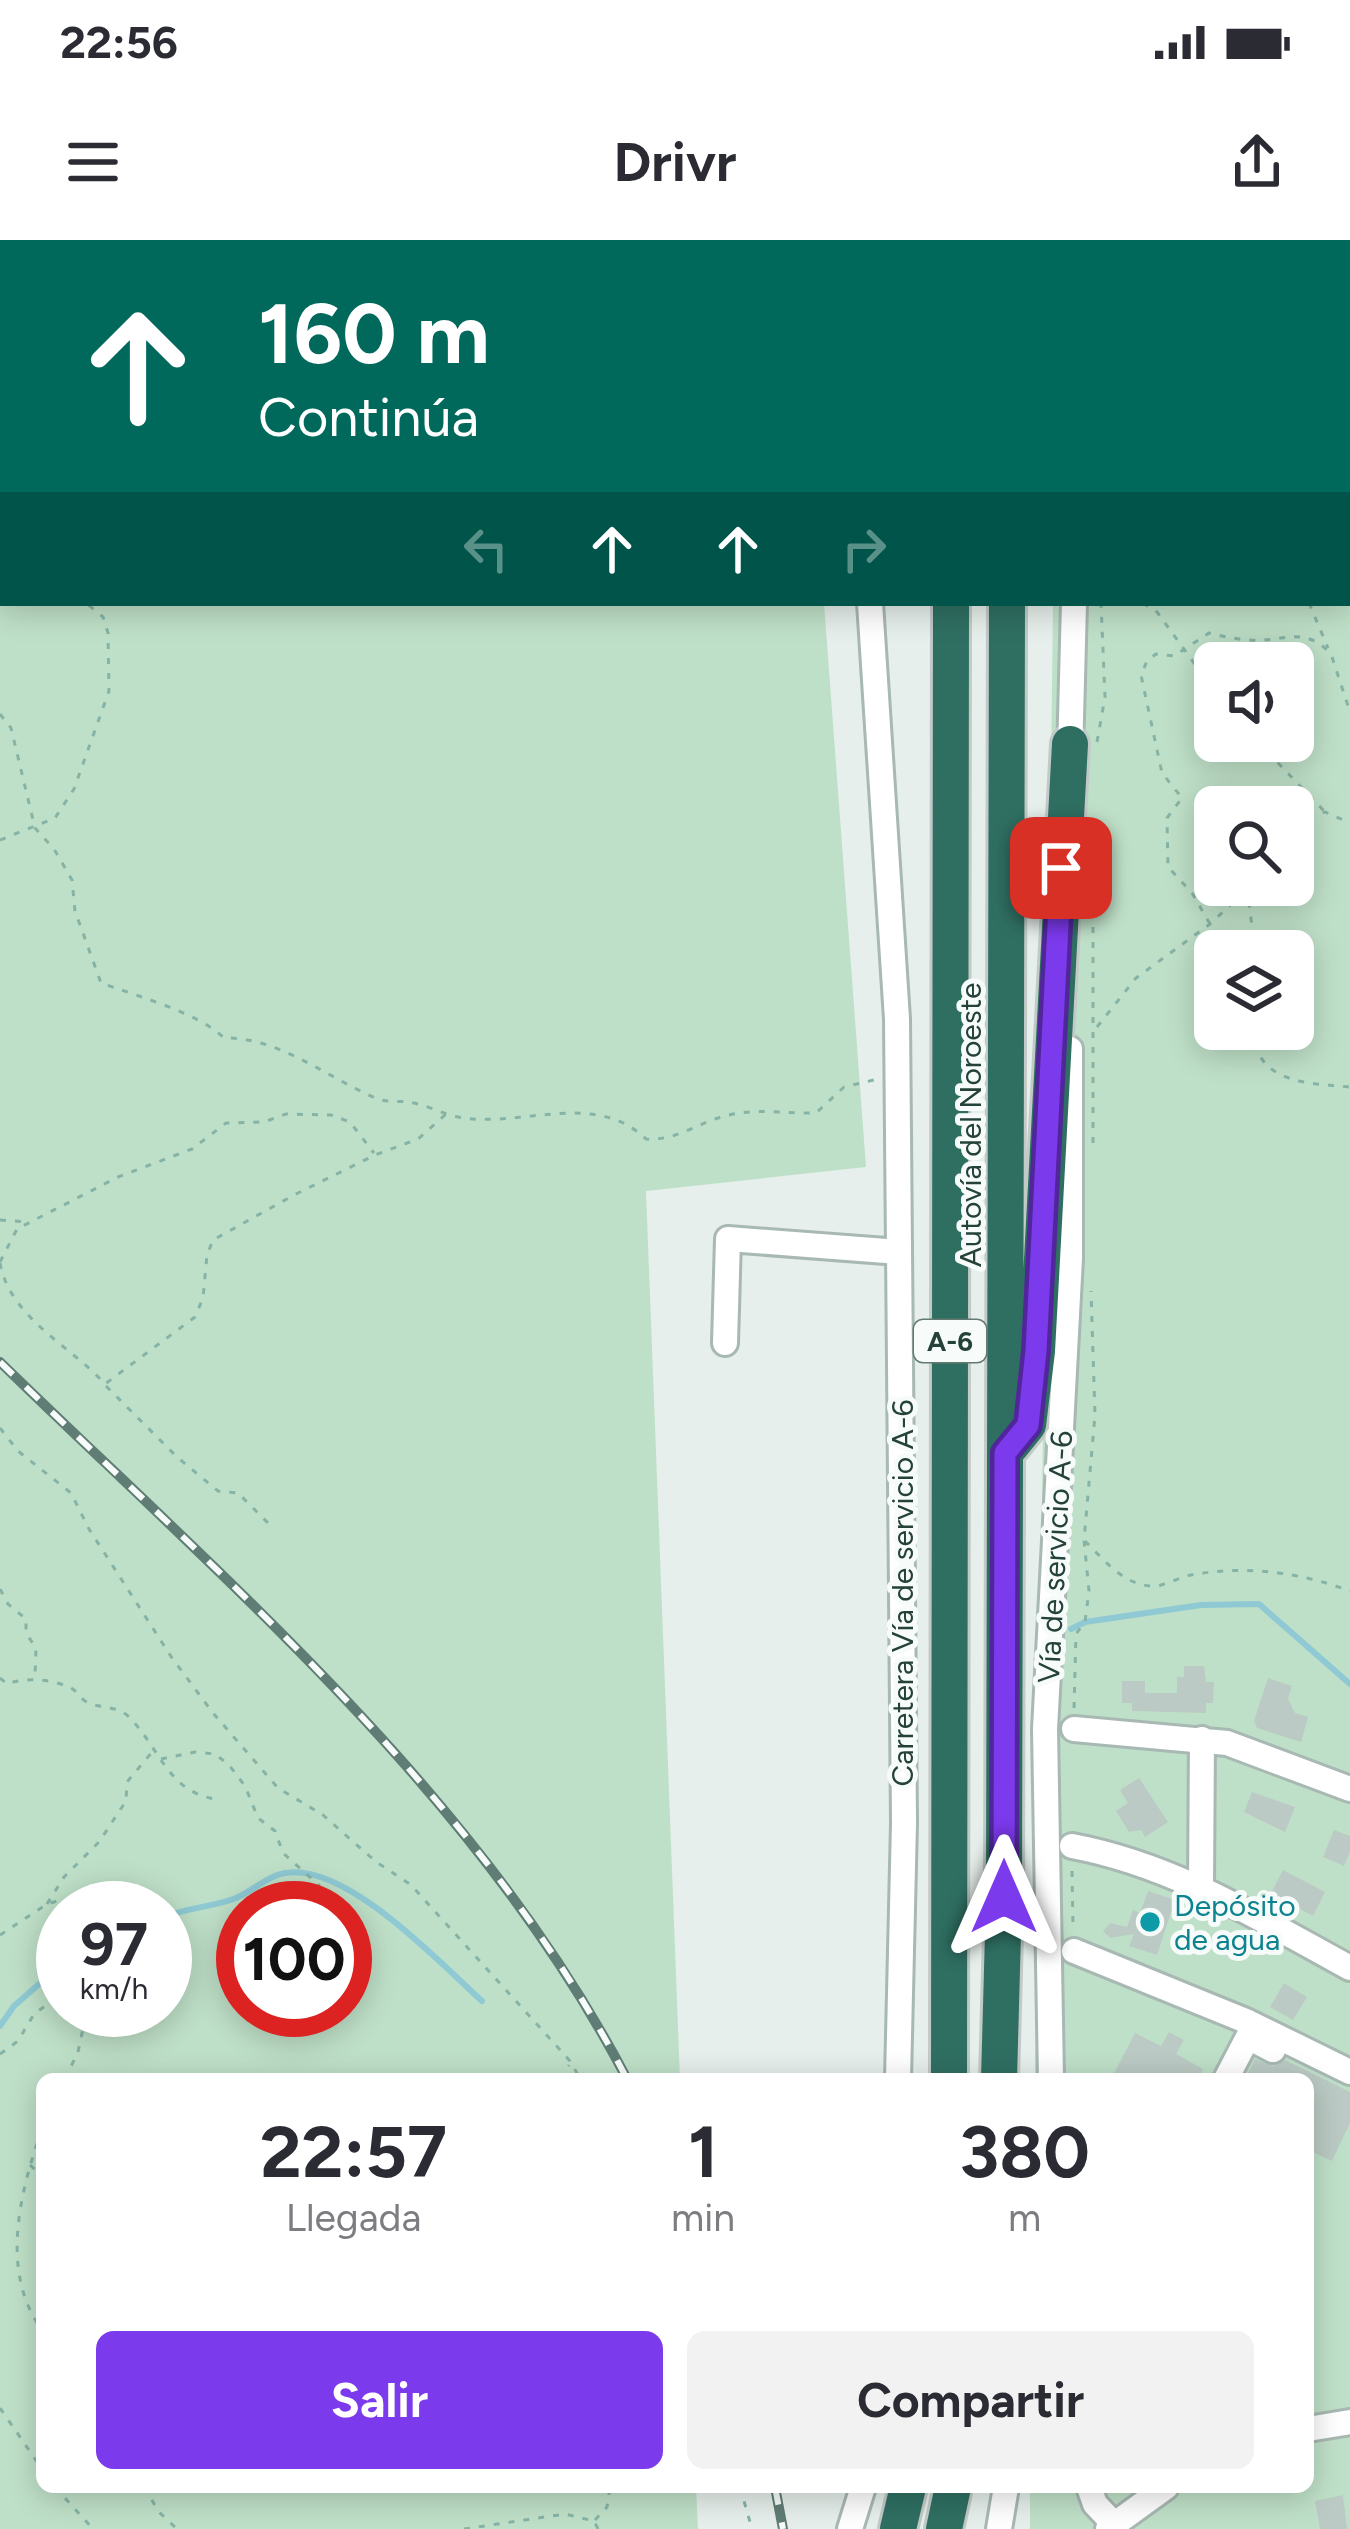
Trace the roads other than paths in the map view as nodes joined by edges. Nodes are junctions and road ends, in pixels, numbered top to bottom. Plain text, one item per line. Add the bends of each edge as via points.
1 (870, 606) edge
2 (951, 606) edge
3 (1007, 606) edge
4 (1074, 606) edge
5 (1083, 743) junction
6 (899, 1252) junction
7 (725, 1343) dead end
8 (1005, 1453) junction
9 (1074, 1729) road end
10 (1202, 1738) junction
11 (1350, 1789) edge
12 (1072, 1846) road end
13 (1201, 1887) junction
14 (1074, 1951) road end
15 (1350, 1968) edge
16 (1350, 2072) edge
17 (898, 2073) edge
18 (949, 2073) edge
19 (999, 2073) edge
20 (1051, 2073) edge
21 (1229, 2073) edge
22 (1350, 2087) edge
23 (1350, 2422) edge
24 (1314, 2428) edge
25 (861, 2493) edge
26 (907, 2493) edge
27 (952, 2493) edge
28 (1005, 2493) edge
29 (1091, 2493) edge
30 (1158, 2493) edge
31 (1111, 2526) edge
32 (850, 2529) edge
33 (898, 2529) edge
34 (944, 2529) edge
35 (999, 2529) edge

1 - 6 street, Carretera Vía de servicio A-6 via 898,1080
2 - 18 highway, Autovía del Noroeste / A-6
3 - 8 highway, Autovía del Noroeste / A-6
4 - 5 street, Vía de servicio A-6
5 - 8 highway via 1028,1425
5 - 20 street, Vía de servicio A-6 via 1070,1258 1045,1729
6 - 7 street via 728,1239
6 - 17 street, Carretera Vía de servicio A-6
8 - 19 highway, Autovía del Noroeste / A-6
9 - 10 street
10 - 11 street
10 - 13 street
12 - 13 street
13 - 15 street
14 - 16 street
21 - 22 street via 1248,2037
23 - 24 street
25 - 32 street
26 - 33 highway
27 - 34 highway
28 - 35 street
29 - 31 street
30 - 31 street

